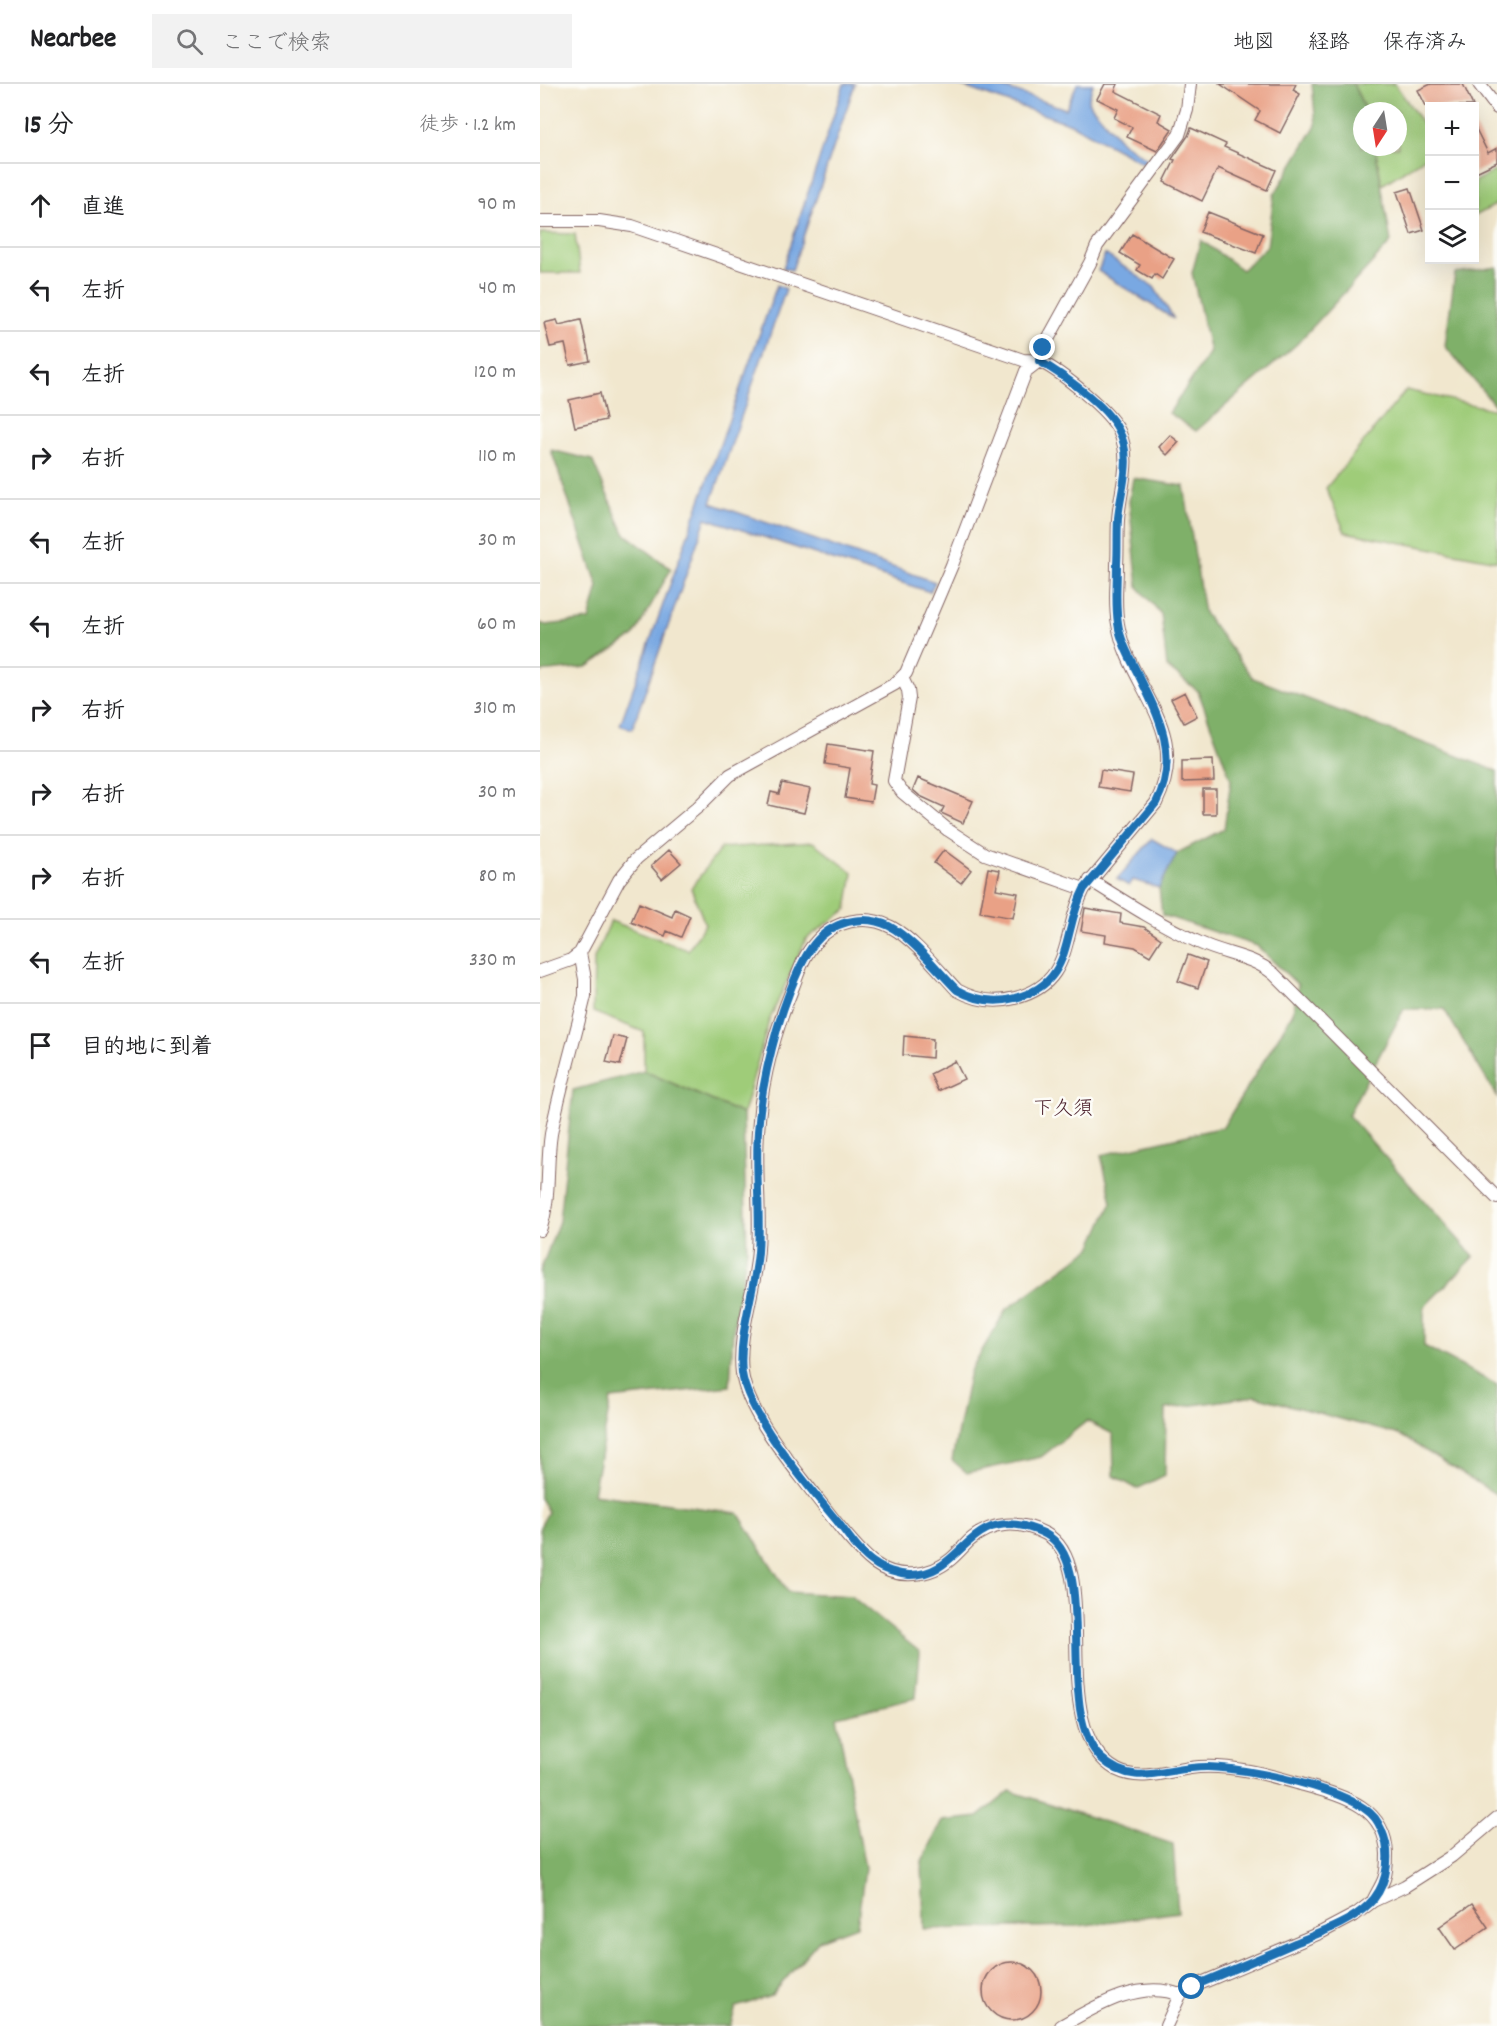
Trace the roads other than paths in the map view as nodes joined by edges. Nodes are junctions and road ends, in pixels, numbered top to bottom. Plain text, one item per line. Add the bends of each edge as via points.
1 (1190, 84) edge
2 (1479, 84) edge
3 (1497, 108) edge
4 (540, 221) edge
5 (1039, 361) junction
6 (902, 678) junction
7 (1087, 884) junction
8 (580, 953) junction
9 (540, 971) edge
10 (1497, 1198) edge
11 (540, 1230) edge
12 (1497, 1818) edge
13 (1373, 1901) junction
14 (1180, 1995) junction
15 (1061, 2026) edge
16 (1166, 2026) edge

1 - 5 street via 1179,135 1097,246
2 - 3 street
4 - 5 street via 599,220 632,226 1023,360
5 - 6 street via 1026,371 952,565
5 - 7 street via 1105,411 1126,450 1118,519 1118,626 1155,708 1167,763 1163,789 1156,803
6 - 7 street via 909,698 894,782 902,792 985,854
6 - 8 street via 730,775 636,859 619,880
7 - 10 street via 1198,942 1262,964
7 - 13 street via 1077,902 1056,972 1031,994 1006,1001 987,1001 957,990 904,936 877,921 850,921 836,926 813,944 779,1021 764,1079 758,1133 759,1245 742,1346 742,1376 767,1429 815,1495 876,1565 907,1575 936,1569 972,1537 994,1525 1036,1529 1053,1539 1065,1555 1072,1581 1080,1710 1096,1754 1125,1773 1144,1776 1199,1767 1225,1768 1266,1774 1348,1799 1375,1818 1386,1845 1385,1876
8 - 9 street
8 - 11 street via 585,996 551,1134 547,1196
12 - 13 street via 1452,1856
13 - 14 street via 1322,1932
14 - 15 street via 1155,1989 1112,1999
14 - 16 street

